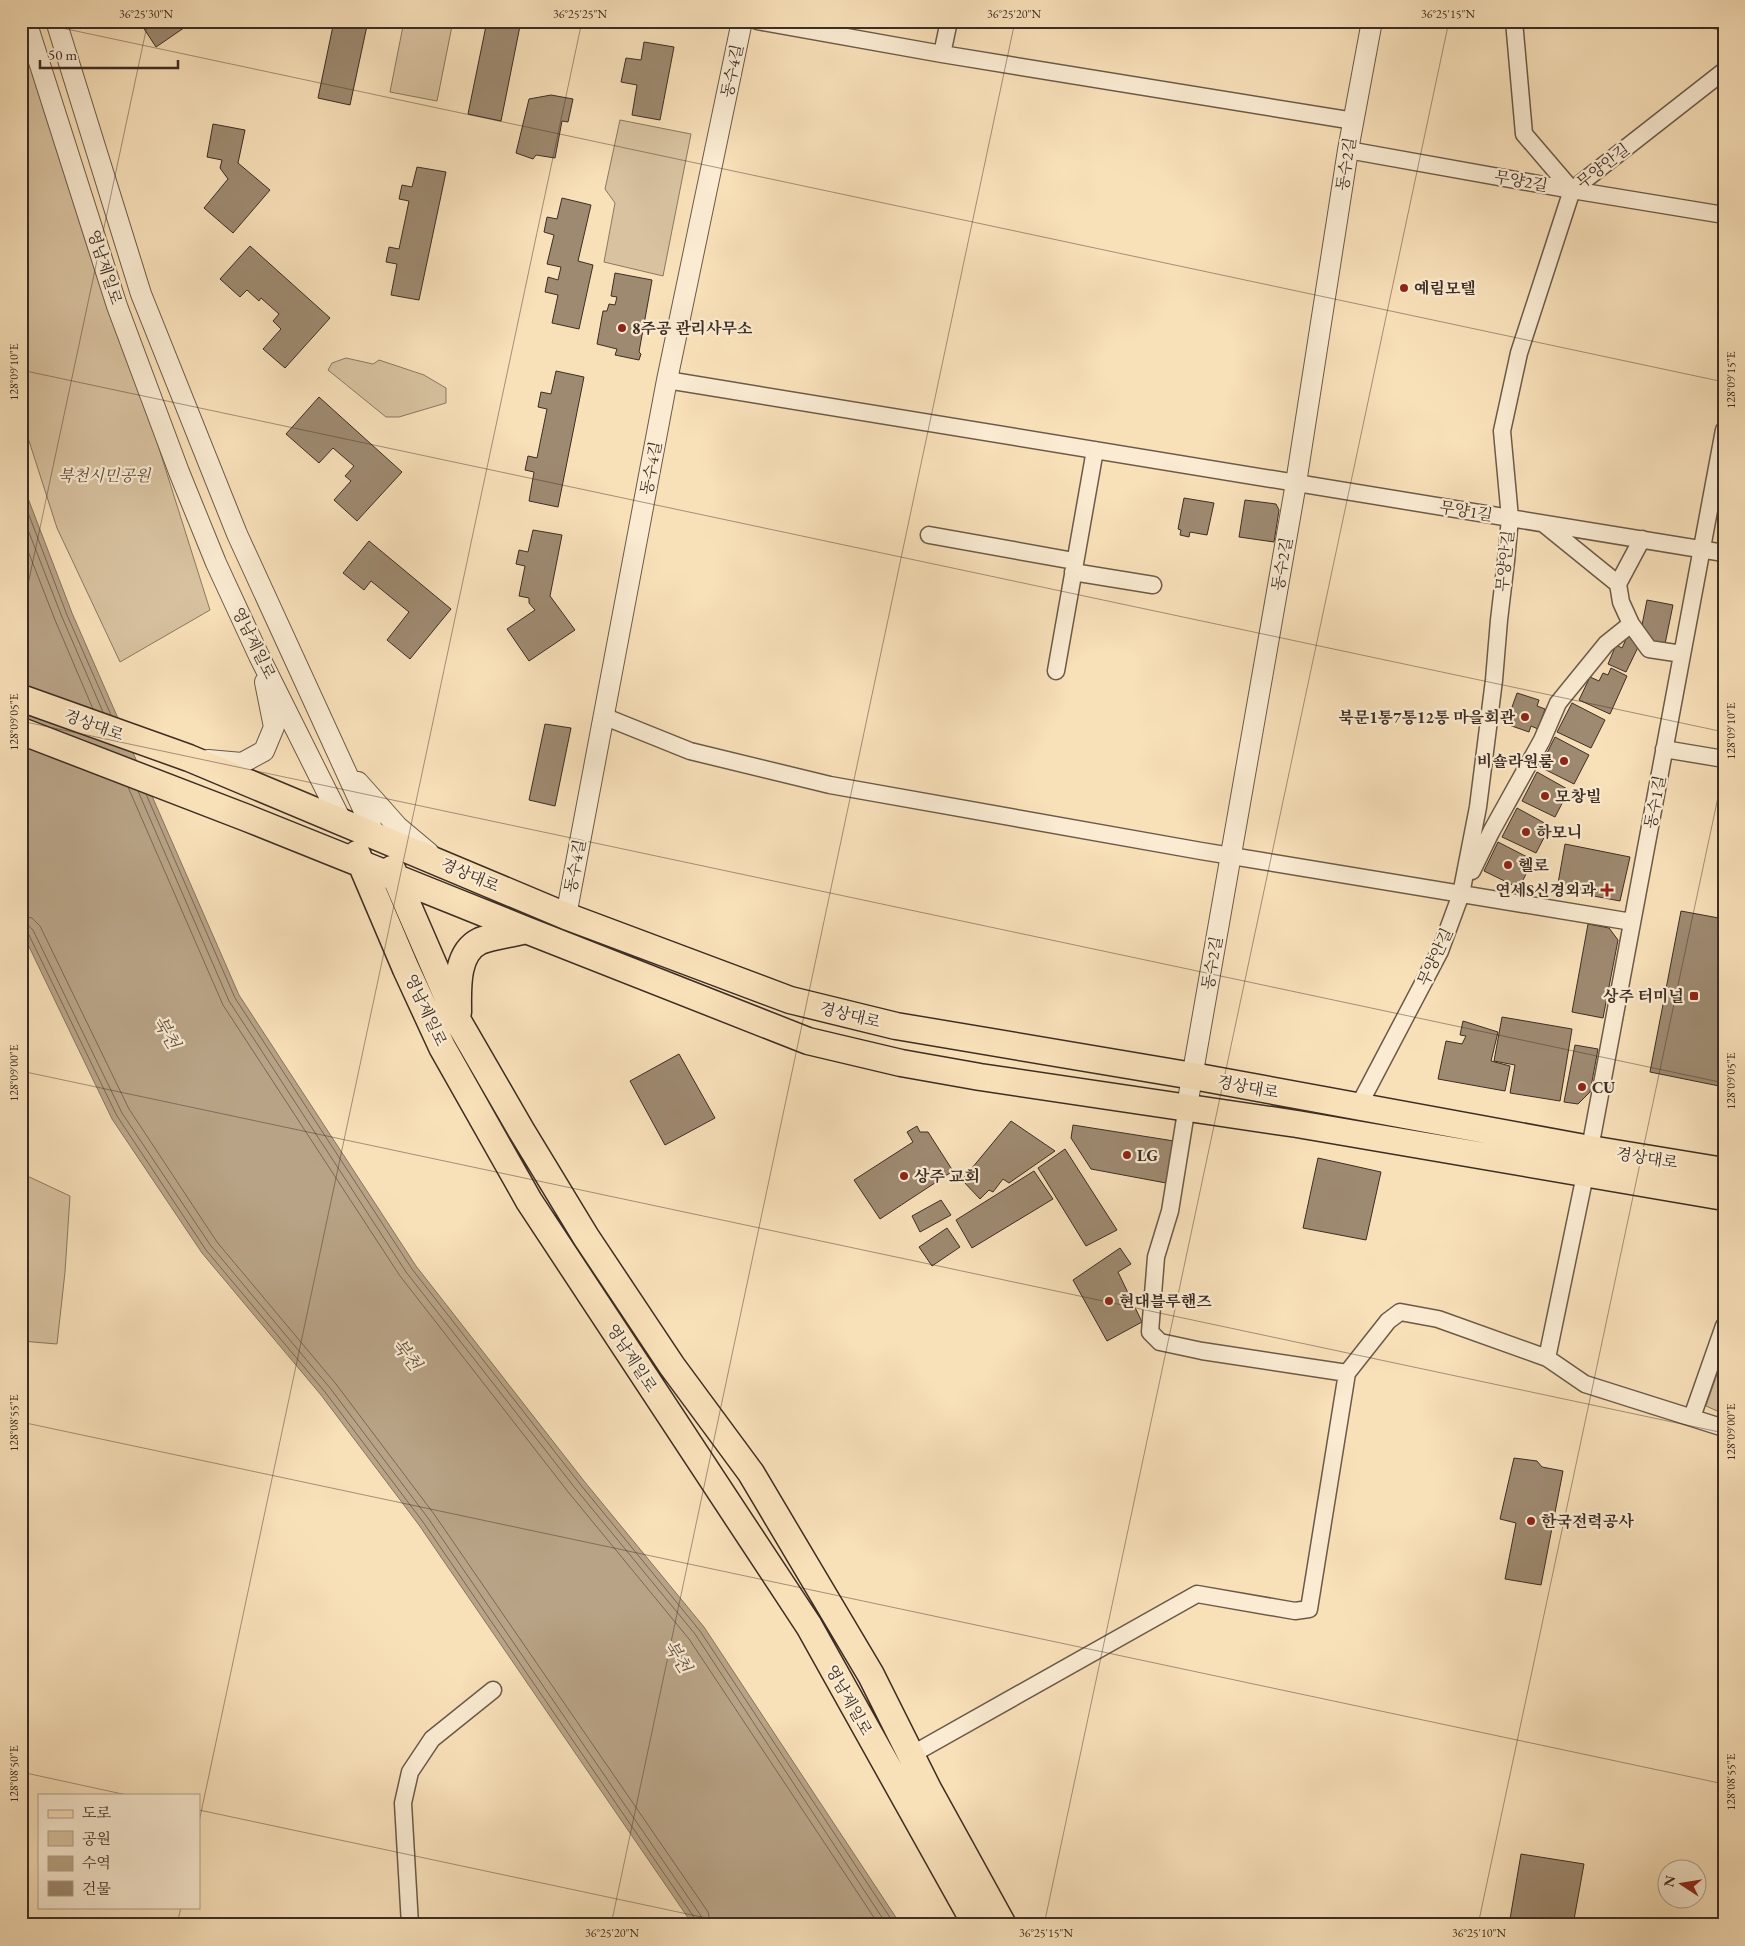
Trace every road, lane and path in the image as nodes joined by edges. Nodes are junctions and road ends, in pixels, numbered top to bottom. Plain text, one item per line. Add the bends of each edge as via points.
1 (26, 21) edge
2 (56, 21) edge
3 (742, 21) edge
4 (757, 21) edge
5 (949, 21) edge
6 (1372, 21) edge
7 (1514, 21) edge
8 (942, 54) junction
9 (1724, 71) edge
10 (1354, 121) junction
11 (1348, 150) junction
12 (1572, 190) junction
13 (1724, 215) edge
14 (667, 380) junction
15 (1724, 430) edge
16 (1095, 450) junction
17 (1296, 483) junction
18 (1510, 518) junction
19 (1543, 524) junction
20 (929, 534) dead end
21 (1642, 540) junction
22 (1702, 550) junction
23 (1724, 553) edge
24 (1074, 566) junction
25 (1618, 584) junction
26 (1153, 585) dead end
27 (1631, 624) junction
28 (1682, 654) junction
29 (259, 656) junction
30 (1056, 671) dead end
31 (21, 698) edge
32 (603, 716) junction
33 (21, 731) edge
34 (1664, 749) junction
35 (189, 758) junction
36 (1724, 759) edge
37 (343, 765) junction
38 (342, 822) junction
39 (375, 835) junction
40 (1230, 855) junction
41 (440, 862) junction
42 (360, 863) junction
43 (395, 877) junction
44 (1461, 894) junction
45 (566, 916) junction
46 (1632, 922) junction
47 (526, 930) junction
48 (458, 1020) junction
49 (1193, 1076) junction
50 (1188, 1106) junction
51 (1358, 1107) junction
52 (1590, 1149) junction
53 (1724, 1171) edge
54 (1585, 1174) junction
55 (1724, 1197) edge
56 (1724, 1326) edge
57 (1547, 1358) junction
58 (1348, 1373) junction
59 (1692, 1417) junction
60 (1724, 1428) edge
61 (494, 1690) dead end
62 (911, 1755) junction
63 (410, 1925) edge
64 (976, 1925) edge
65 (1004, 1925) edge

1 - 29 street, 영남제일로 via 117,306 190,499
2 - 37 street, 영남제일로 via 141,294 237,534
3 - 14 street, 동수4길
4 - 8 street
5 - 8 street
6 - 10 street, 동수2길
7 - 12 street via 1524,134
8 - 10 street
9 - 12 street, 무양안길
10 - 11 street, 동수2길
11 - 12 street, 무양2길
11 - 17 street, 동수2길
12 - 13 street, 무양2길
12 - 18 street, 무양안길 via 1519,353 1502,431
14 - 16 street, 무양1길
14 - 32 street, 동수4길
15 - 22 street, 동수1길
16 - 17 street, 무양1길
16 - 24 street
17 - 18 street, 무양1길
17 - 40 street, 동수2길
18 - 19 street, 무양1길
18 - 44 street, 무양안길 via 1478,807
19 - 21 street, 무양1길
19 - 25 street
20 - 24 street
21 - 22 street, 무양1길
21 - 25 street
22 - 23 street, 무양1길
22 - 28 street, 동수1길
24 - 26 street
24 - 30 street
25 - 27 street via 1621,602
27 - 28 street via 1650,649
27 - 44 street via 1606,644 1558,703
28 - 34 street, 동수1길
29 - 35 street via 274,727 264,751 242,763
29 - 38 street, 영남제일로
31 - 35 main road, 경상대로
32 - 40 street via 690,752 830,785
32 - 45 street, 동수4길
33 - 42 main road, 경상대로
34 - 36 street
34 - 46 street, 동수1길
35 - 38 main road, 경상대로
37 - 39 street, 영남제일로
37 - 41 street via 398,826
38 - 39 main road, 경상대로
38 - 42 main road, 영남제일로
39 - 41 main road, 경상대로
39 - 43 main road, 영남제일로
40 - 44 street
40 - 49 street, 동수2길
41 - 45 main road, 경상대로
42 - 43 main road, 경상대로
42 - 64 main road, 영남제일로 via 442,1047 529,1201 808,1626
43 - 47 main road, 경상대로
43 - 48 main road, 영남제일로
44 - 46 street
44 - 51 street, 무양안길 via 1440,951
45 - 49 main road, 경상대로 via 790,1000 896,1026
46 - 52 street, 동수1길
47 - 48 main road via 479,941 466,952 460,970
47 - 50 main road, 경상대로 via 808,1041 980,1077
48 - 62 main road, 영남제일로 via 586,1237 672,1366 751,1473 871,1675
49 - 50 street, 동수2길
49 - 51 main road, 경상대로
50 - 54 main road, 경상대로
50 - 58 street via 1170,1210 1156,1258 1150,1332 1160,1342 1202,1351
51 - 52 main road, 경상대로
52 - 53 main road, 경상대로
52 - 54 street, 동수1길
54 - 55 main road, 경상대로
54 - 57 street, 동수1길
56 - 59 street
57 - 58 street via 1438,1319 1400,1312 1388,1321
57 - 59 street via 1585,1384
58 - 62 street via 1309,1609 1295,1611 1197,1594
59 - 60 street
61 - 63 street via 432,1739 410,1772 403,1804
62 - 65 main road, 영남제일로

